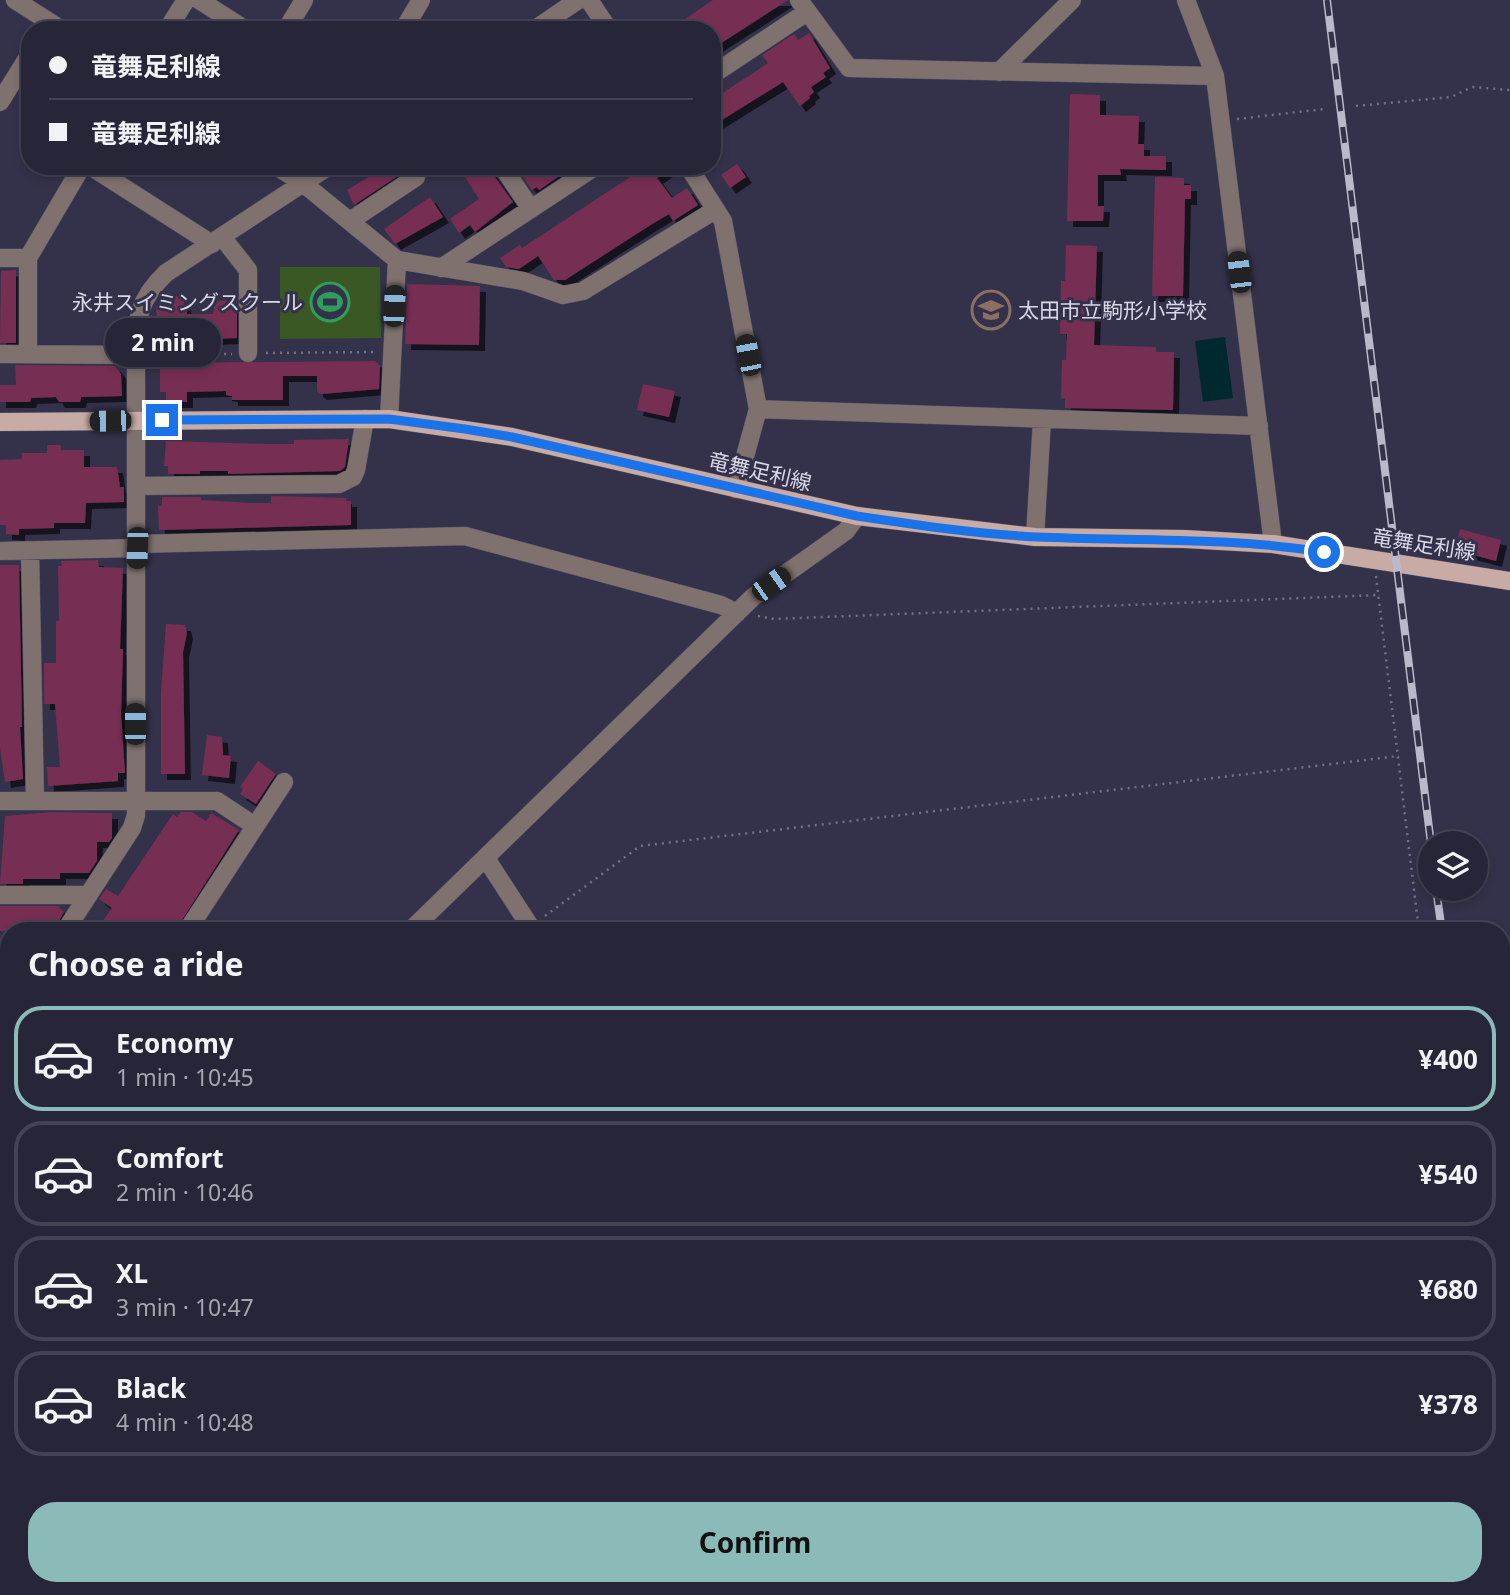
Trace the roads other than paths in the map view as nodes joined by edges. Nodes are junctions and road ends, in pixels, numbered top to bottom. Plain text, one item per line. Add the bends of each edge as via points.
1 (15, 0) edge
2 (186, 0) edge
3 (199, 0) edge
4 (304, 0) edge
5 (421, 0) edge
6 (578, 0) edge
7 (589, 0) edge
8 (1072, 0) edge
9 (1186, 0) edge
10 (803, 6) edge
11 (44, 21) edge
12 (173, 21) edge
13 (232, 21) edge
14 (291, 21) edge
15 (408, 21) edge
16 (547, 21) edge
17 (603, 21) edge
18 (21, 68) edge
19 (721, 68) edge
20 (999, 72) junction
21 (1215, 76) junction
22 (0, 102) edge
23 (77, 175) edge
24 (105, 175) edge
25 (290, 175) edge
26 (316, 175) edge
27 (508, 175) edge
28 (582, 175) edge
29 (694, 175) edge
30 (416, 177) dead end
31 (304, 184) junction
32 (531, 209) junction
33 (715, 210) junction
34 (350, 221) junction
35 (217, 240) junction
36 (0, 258) edge
37 (28, 258) junction
38 (397, 260) junction
39 (441, 268) junction
40 (0, 354) edge
41 (28, 354) junction
42 (248, 354) dead end
43 (136, 355) junction
44 (758, 409) junction
45 (365, 419) junction
46 (389, 419) junction
47 (137, 420) junction
48 (1042, 420) junction
49 (0, 422) edge
50 (1259, 426) junction
51 (137, 486) junction
52 (736, 489) junction
53 (857, 516) junction
54 (1035, 537) junction
55 (1273, 544) junction
56 (137, 546) junction
57 (0, 551) edge
58 (30, 551) junction
59 (1510, 581) edge
60 (737, 613) junction
61 (284, 782) dead end
62 (136, 799) junction
63 (35, 800) junction
64 (0, 801) edge
65 (255, 827) junction
66 (486, 860) junction
67 (0, 895) edge
68 (87, 895) junction
69 (70, 922) edge
70 (193, 922) edge
71 (420, 922) edge
72 (527, 922) edge

1 - 11 street
2 - 12 street
3 - 13 street
4 - 14 street
5 - 15 street
6 - 16 street
7 - 17 street
8 - 20 street
9 - 21 street
10 - 19 street
10 - 20 street via 849,68
18 - 22 street
20 - 21 street
21 - 50 street
23 - 37 street
24 - 35 street
25 - 31 street
26 - 31 street
27 - 32 street
28 - 32 street
29 - 33 street
30 - 34 street
31 - 34 street
31 - 35 street
32 - 39 street
33 - 39 street via 583,291 563,295 523,281
33 - 44 street via 723,221
34 - 38 street
35 - 42 street via 248,270
35 - 43 street via 153,286 137,320
36 - 37 street
37 - 41 street
38 - 39 street
38 - 46 street
40 - 41 street
41 - 43 street
43 - 47 street
44 - 48 street
44 - 52 street
45 - 46 main road, 竜舞足利線
45 - 47 main road, 竜舞足利線
45 - 51 street via 356,470 339,484
46 - 52 main road, 竜舞足利線 via 512,437
47 - 49 main road, 竜舞足利線
47 - 51 street
48 - 50 street
48 - 54 street
50 - 55 street
51 - 56 street
52 - 53 main road, 竜舞足利線
53 - 54 main road, 竜舞足利線
53 - 60 street via 846,531
54 - 55 main road, 竜舞足利線
55 - 59 main road, 竜舞足利線
56 - 58 street
56 - 60 street via 465,536
56 - 62 street
57 - 58 street
58 - 63 street
60 - 66 street
61 - 65 street
62 - 63 street
62 - 65 street via 217,801
62 - 68 street via 132,828
63 - 64 street
65 - 70 street
66 - 71 street
66 - 72 street
67 - 68 street
68 - 69 street

